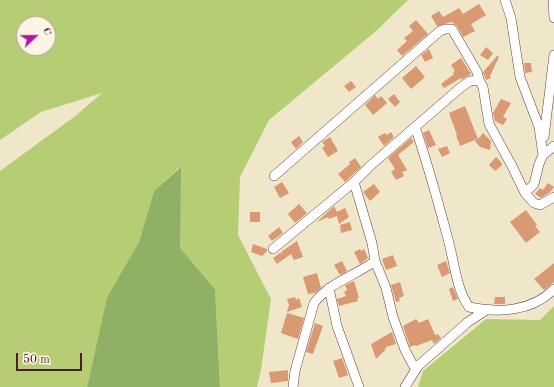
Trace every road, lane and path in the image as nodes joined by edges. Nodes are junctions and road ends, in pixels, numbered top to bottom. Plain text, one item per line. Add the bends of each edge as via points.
1 (506, 0) edge
2 (553, 0) edge
3 (554, 18) edge
4 (554, 55) edge
5 (479, 80) junction
6 (415, 127) junction
7 (554, 146) edge
8 (543, 155) junction
9 (274, 176) dead end
10 (354, 182) junction
11 (525, 193) junction
12 (554, 197) edge
13 (273, 249) dead end
14 (375, 261) junction
15 (329, 288) junction
16 (554, 289) edge
17 (488, 310) junction
18 (418, 366) junction
19 (293, 387) edge
20 (359, 387) edge
21 (405, 387) edge

1 - 8 street via 520,77 539,127
2 - 3 street
4 - 8 street
5 - 6 street via 470,81 460,88
5 - 9 street via 455,33 452,29 445,28
5 - 11 street via 483,87 489,124
6 - 10 street
6 - 17 street via 464,300 468,306
7 - 8 street
8 - 11 street via 538,164 534,184
10 - 13 street
10 - 14 street
11 - 12 street via 534,203 540,205
14 - 15 street
14 - 18 street via 406,350 414,366
15 - 19 street via 313,307
15 - 20 street via 337,326
16 - 17 street via 542,299 523,307
17 - 18 street via 468,322
18 - 21 street

